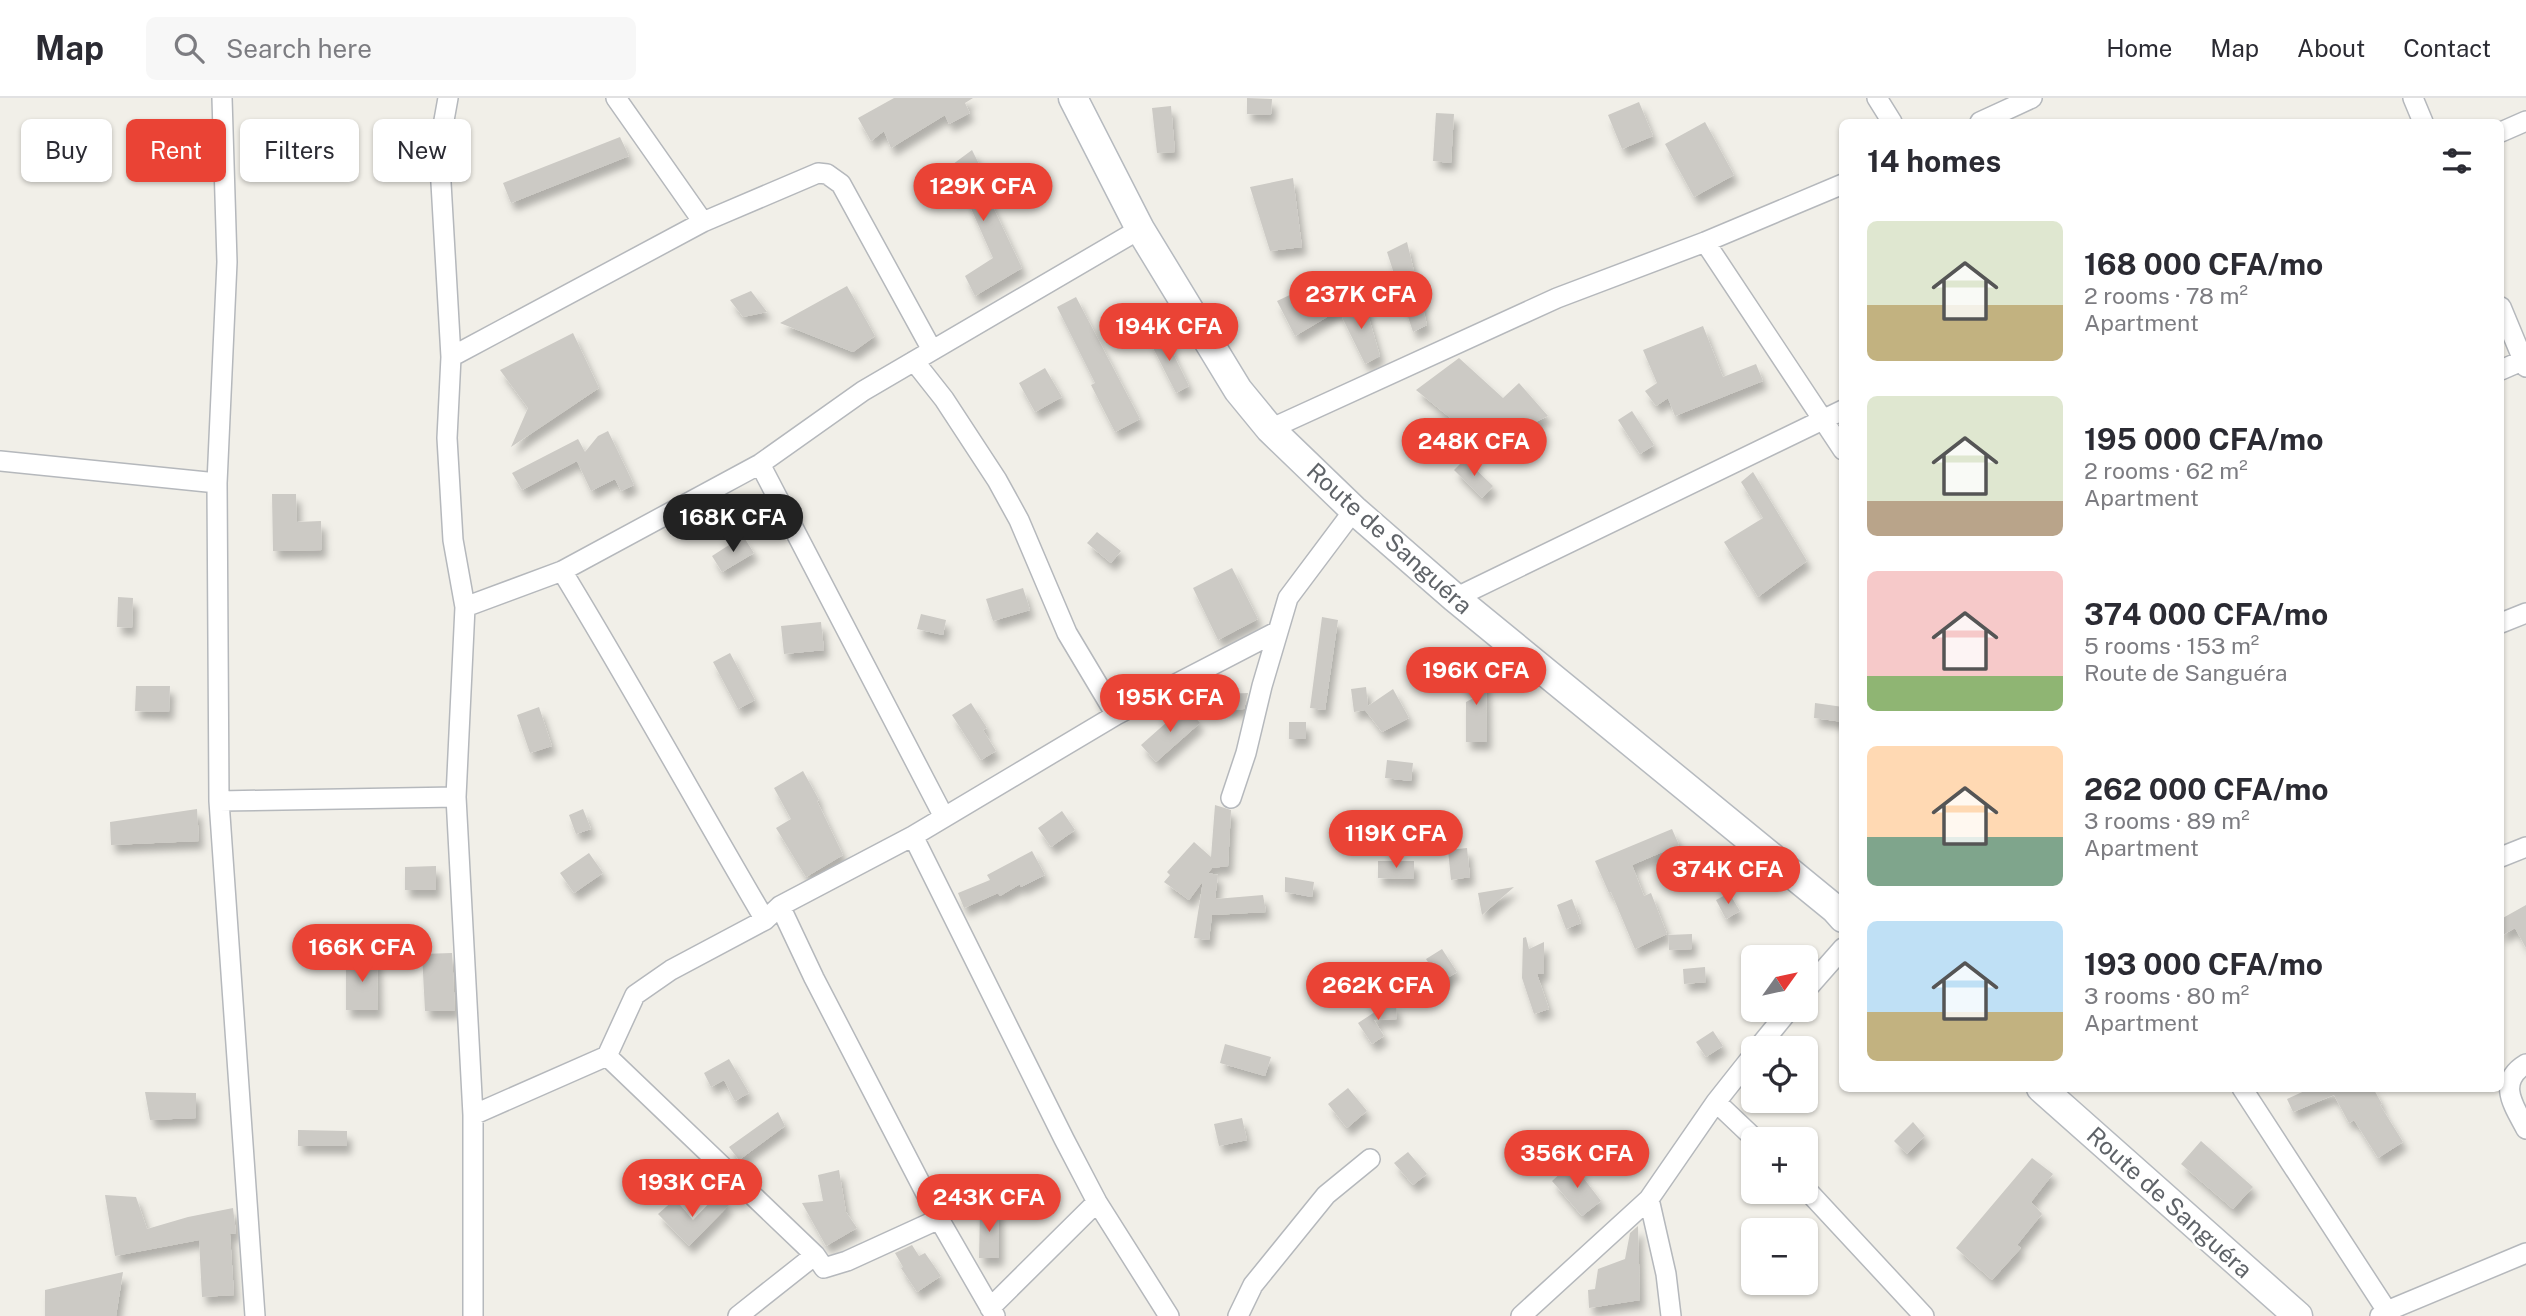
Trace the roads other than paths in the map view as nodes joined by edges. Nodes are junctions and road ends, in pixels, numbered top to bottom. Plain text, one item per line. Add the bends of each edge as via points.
1 (222, 98) edge
2 (448, 98) edge
3 (616, 98) edge
4 (1073, 98) edge
5 (1877, 98) edge
6 (2032, 98) edge
7 (2413, 98) edge
8 (1890, 119) edge
9 (1986, 119) edge
10 (2422, 119) edge
11 (2526, 121) edge
12 (2504, 131) edge
13 (1839, 186) edge
14 (704, 222) junction
15 (1140, 229) junction
16 (1705, 242) junction
17 (2504, 314) edge
18 (932, 349) junction
19 (451, 356) junction
20 (914, 361) junction
21 (2525, 362) edge
22 (2504, 369) edge
23 (1839, 412) edge
24 (1822, 419) junction
25 (1270, 429) junction
26 (1839, 444) edge
27 (0, 461) edge
28 (760, 464) junction
29 (217, 483) junction
30 (1354, 510) junction
31 (562, 571) junction
32 (1455, 598) junction
33 (465, 607) junction
34 (2526, 613) edge
35 (2504, 622) edge
36 (1278, 631) junction
37 (1116, 715) junction
38 (456, 797) junction
39 (1231, 798) dead end
40 (219, 801) junction
41 (944, 817) junction
42 (913, 836) junction
43 (2526, 847) edge
44 (2504, 856) edge
45 (1839, 910) edge
46 (773, 913) junction
47 (1839, 953) edge
48 (1818, 976) edge
49 (1779, 1022) edge
50 (1768, 1036) edge
51 (607, 1056) junction
52 (2526, 1064) edge
53 (1741, 1070) edge
54 (2046, 1092) edge
55 (2245, 1092) edge
56 (1716, 1102) junction
57 (473, 1115) junction
58 (1742, 1127) edge
59 (2526, 1129) edge
60 (1370, 1159) dead end
61 (1649, 1199) junction
62 (1097, 1202) junction
63 (1818, 1202) edge
64 (939, 1219) junction
65 (2526, 1253) edge
66 (815, 1255) junction
67 (992, 1312) edge
68 (2384, 1313) edge
69 (255, 1316) edge
70 (472, 1316) edge
71 (738, 1316) edge
72 (1169, 1316) edge
73 (1238, 1316) edge
74 (1521, 1316) edge
75 (1671, 1316) edge
76 (1924, 1316) edge
77 (2298, 1316) edge

1 - 29 street via 227,262
2 - 19 street via 439,148
3 - 14 street
4 - 15 street, Route de Sanguéra
5 - 8 street
6 - 9 street
7 - 10 street
11 - 12 street
13 - 16 street
14 - 18 street via 809,176 827,174 841,184
14 - 19 street
15 - 18 street
15 - 25 street, Route de Sanguéra via 1238,390
16 - 24 street
16 - 25 street via 1557,298
17 - 21 street
18 - 20 street
19 - 33 street via 447,438 453,540
20 - 28 street
20 - 37 street via 1002,489 1067,634
21 - 22 street
23 - 24 street
24 - 26 street
24 - 32 street
25 - 30 street, Route de Sanguéra
27 - 29 street
28 - 31 street
28 - 41 street
29 - 40 street
30 - 32 street, Route de Sanguéra
30 - 36 street via 1288,598
31 - 33 street
31 - 46 street via 686,785
32 - 45 street, Route de Sanguéra
33 - 38 street
34 - 35 street
36 - 37 street
36 - 39 street
37 - 41 street
38 - 40 street
38 - 57 street
40 - 69 street
41 - 42 street
42 - 46 street
42 - 62 street
43 - 44 street
46 - 51 street via 635,995
46 - 64 street via 814,978
47 - 48 street
49 - 50 street
51 - 57 street
51 - 66 street
52 - 59 street via 2509,1086
53 - 56 street
54 - 77 street, Route de Sanguéra
55 - 68 street
56 - 58 street
56 - 61 street
57 - 70 street
60 - 73 street via 1326,1195 1253,1285
61 - 74 street
61 - 75 street
62 - 67 street
62 - 72 street
63 - 76 street
64 - 66 street via 824,1268
64 - 67 street
65 - 68 street
66 - 71 street

